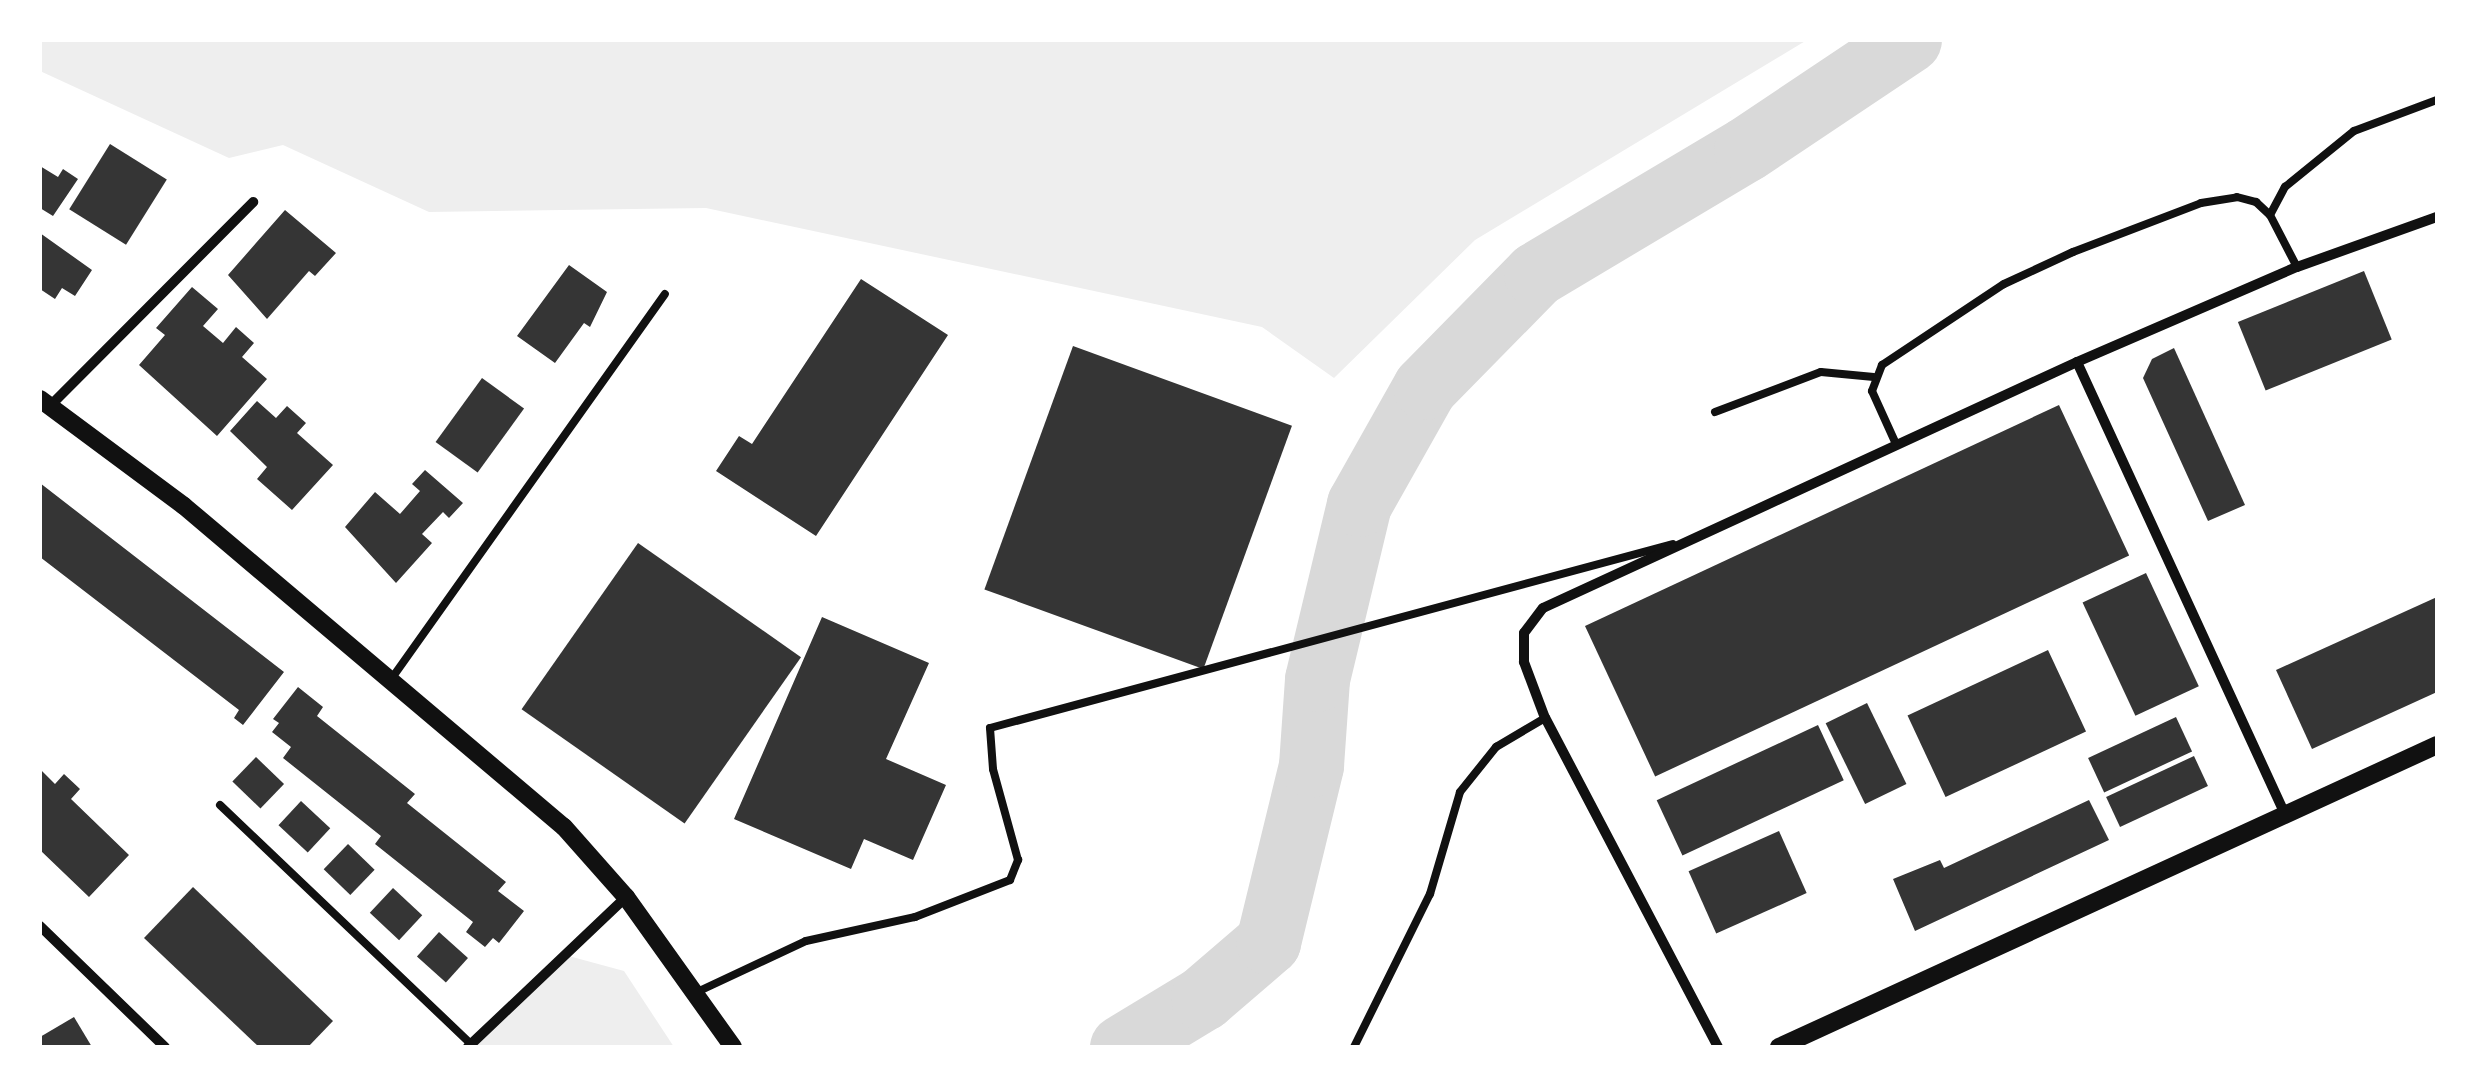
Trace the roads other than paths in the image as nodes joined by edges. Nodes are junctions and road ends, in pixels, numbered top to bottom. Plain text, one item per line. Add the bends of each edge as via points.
1 (2437, 100) edge
2 (253, 202) dead end
3 (2270, 215) junction
4 (2437, 218) edge
5 (2297, 267) junction
6 (665, 294) dead end
7 (2077, 362) junction
8 (1874, 376) junction
9 (45, 402) edge
10 (1715, 412) dead end
11 (1896, 444) junction
12 (1684, 541) junction
13 (392, 678) junction
14 (1545, 718) junction
15 (2437, 745) edge
16 (220, 805) dead end
17 (2286, 815) junction
18 (626, 898) junction
19 (40, 926) edge
20 (697, 992) junction
21 (470, 1045) edge
22 (166, 1047) edge
23 (732, 1047) edge
24 (1354, 1047) edge
25 (1718, 1047) edge
26 (1779, 1047) edge

1 - 3 lane via 2354,130 2285,187
2 - 9 street
3 - 5 lane
3 - 8 lane via 2236,196 2124,230 2004,284
4 - 5 street
5 - 7 street
6 - 13 lane
7 - 11 street
7 - 17 street
8 - 10 lane via 1821,372
8 - 11 lane via 1872,391
9 - 13 street
11 - 12 street
12 - 14 street via 1543,608 1524,634 1524,662
12 - 20 lane via 990,728 993,769 1018,860 1010,880 930,913 806,940
13 - 18 street via 564,828
14 - 24 lane via 1496,747 1460,792 1430,894
14 - 25 street
15 - 17 street
16 - 21 lane
17 - 26 street
18 - 20 street
18 - 21 street
19 - 22 street
20 - 23 street

